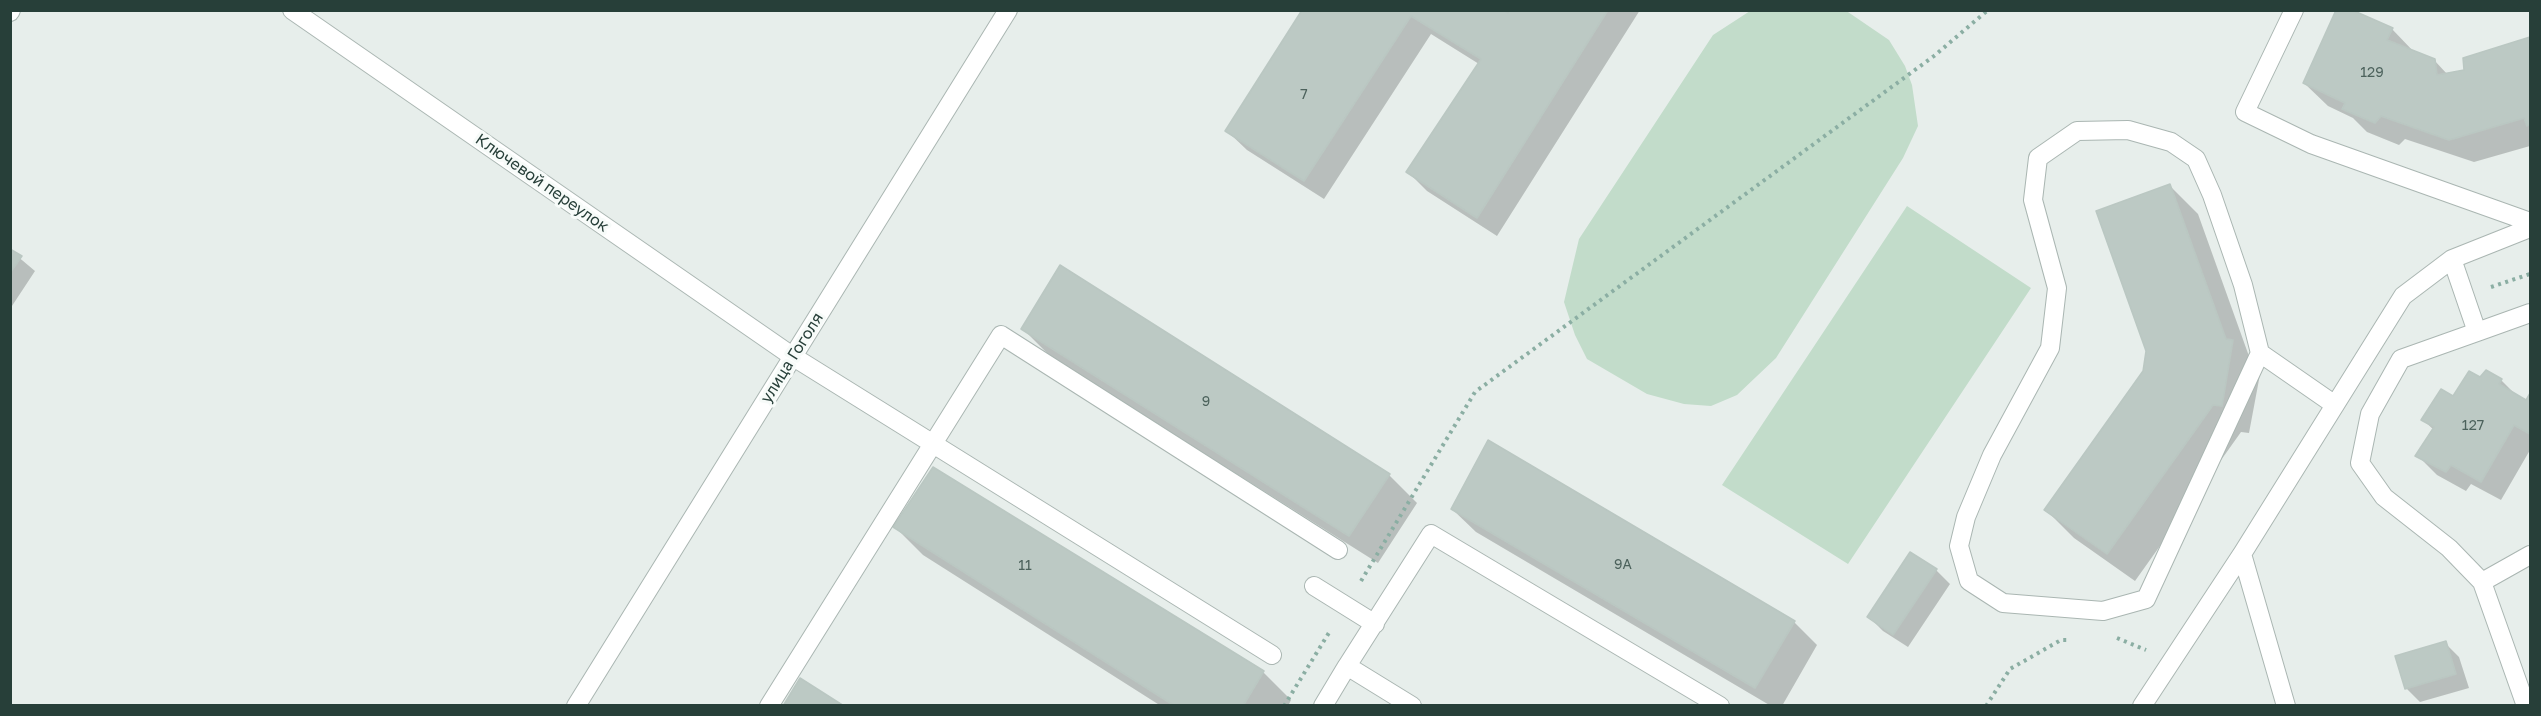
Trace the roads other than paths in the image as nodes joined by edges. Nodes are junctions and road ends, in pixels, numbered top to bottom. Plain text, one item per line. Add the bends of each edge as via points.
1 (292, 10) edge
2 (1008, 10) edge
3 (2294, 10) edge
4 (2530, 222) edge
5 (2530, 228) edge
6 (2452, 259) junction
7 (2530, 313) edge
8 (2477, 332) junction
9 (2260, 353) junction
10 (792, 356) junction
11 (2335, 405) junction
12 (933, 444) junction
13 (1338, 550) dead end
14 (2242, 554) junction
15 (2530, 555) edge
16 (2482, 582) junction
17 (1314, 586) dead end
18 (1375, 624) junction
19 (1272, 655) dead end
20 (1347, 666) junction
21 (576, 705) edge
22 (769, 705) edge
23 (1323, 705) edge
24 (1412, 705) edge
25 (1720, 705) edge
26 (2142, 705) edge
27 (2286, 705) edge
28 (2526, 705) edge

1 - 10 street, Ключевой переулок
2 - 10 street, улица Гоголя
3 - 4 street via 2245,112 2311,144
5 - 6 street
6 - 8 street
6 - 11 street via 2403,296
7 - 8 street
8 - 16 street via 2401,359 2370,414 2360,463 2384,497 2449,548
9 - 9 street via 2243,285 2196,159 2171,142 2128,130 2077,131 2038,158 2033,200 2057,288 2050,348 1992,455 1965,517 1959,546 1969,581 2003,603 2103,611 2146,598
9 - 11 street
10 - 12 street, Ключевой переулок
10 - 21 street, улица Гоголя
11 - 14 street
12 - 13 street via 1001,335
12 - 19 street, Ключевой переулок
12 - 22 street
14 - 26 street
14 - 27 street
15 - 16 street
16 - 28 street
17 - 18 street
18 - 20 street
18 - 25 street via 1431,534
20 - 23 street
20 - 24 street

